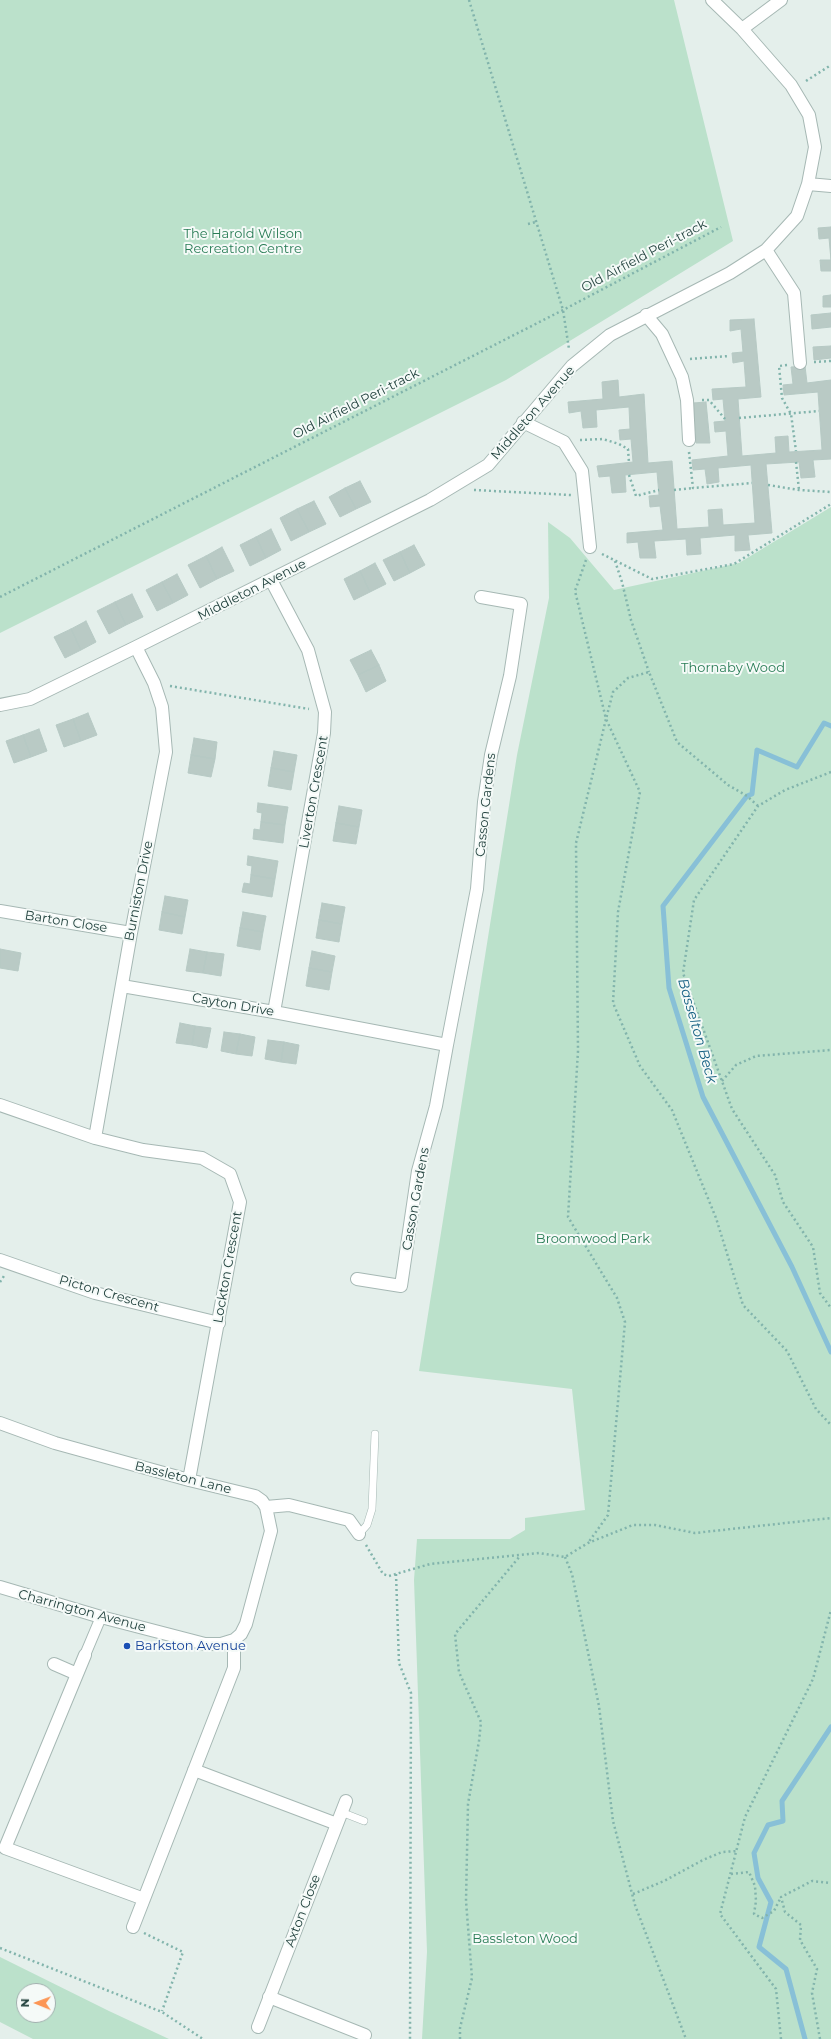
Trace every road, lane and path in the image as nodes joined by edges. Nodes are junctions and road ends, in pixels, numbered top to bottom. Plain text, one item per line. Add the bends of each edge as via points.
1 (469, 0) edge
2 (712, 0) edge
3 (781, 0) edge
4 (742, 29) junction
5 (831, 65) edge
6 (793, 89) junction
7 (808, 184) junction
8 (831, 186) edge
9 (536, 222) junction
10 (528, 224) dead end
11 (721, 227) dead end
12 (766, 250) junction
13 (563, 310) junction
14 (646, 315) junction
15 (729, 356) dead end
16 (675, 361) junction
17 (831, 361) edge
18 (800, 364) junction
19 (572, 366) junction
20 (687, 400) junction
21 (819, 411) dead end
22 (791, 414) junction
23 (739, 418) dead end
24 (725, 419) dead end
25 (523, 422) junction
26 (689, 440) joint
27 (564, 442) junction
28 (796, 451) dead end
29 (796, 462) dead end
30 (628, 463) dead end
31 (629, 475) dead end
32 (752, 483) dead end
33 (768, 485) dead end
34 (693, 488) junction
35 (448, 489) junction
36 (659, 490) dead end
37 (674, 490) dead end
38 (799, 490) junction
39 (831, 492) edge
40 (584, 495) junction
41 (831, 504) edge
42 (590, 547) junction
43 (615, 560) junction
44 (271, 580) junction
45 (0, 597) edge
46 (481, 597) dead end
47 (136, 647) junction
48 (649, 672) junction
49 (154, 683) junction
50 (0, 705) edge
51 (325, 712) junction
52 (606, 719) junction
53 (831, 772) edge
54 (758, 806) junction
55 (0, 911) edge
56 (131, 933) junction
57 (122, 986) junction
58 (274, 1012) junction
59 (447, 1045) junction
60 (831, 1050) edge
61 (722, 1081) junction
62 (0, 1105) edge
63 (95, 1138) junction
64 (0, 1260) edge
65 (357, 1279) dead end
66 (831, 1308) edge
67 (219, 1322) junction
68 (0, 1423) edge
69 (831, 1425) edge
70 (375, 1434) dead end
71 (189, 1480) junction
72 (266, 1507) junction
73 (831, 1518) edge
74 (358, 1534) junction
75 (588, 1543) junction
76 (520, 1556) junction
77 (565, 1557) junction
78 (396, 1574) junction
79 (0, 1587) edge
80 (831, 1610) edge
81 (101, 1617) junction
82 (234, 1640) junction
83 (85, 1655) joint
84 (54, 1664) dead end
85 (77, 1674) junction
86 (194, 1770) junction
87 (346, 1801) dead end
88 (341, 1812) junction
89 (364, 1821) dead end
90 (337, 1824) junction
91 (736, 1851) junction
92 (731, 1874) junction
93 (831, 1883) edge
94 (632, 1894) junction
95 (782, 1897) junction
96 (144, 1899) junction
97 (133, 1927) joint
98 (0, 1948) edge
99 (269, 1997) junction
100 (162, 2012) junction
101 (258, 2027) dead end
102 (364, 2035) dead end
103 (204, 2039) edge
104 (410, 2039) edge
105 (460, 2039) edge
106 (686, 2039) edge
107 (781, 2039) edge
108 (820, 2039) edge

1 - 9 path
2 - 4 street, Middleton Avenue
3 - 4 street
4 - 6 street, Middleton Avenue
5 - 6 path
6 - 7 street, Middleton Avenue via 809,115 815,147
7 - 8 street
7 - 12 street, Middleton Avenue via 797,216
9 - 10 path
9 - 13 path
11 - 13 path, Old Airfield Peri-track
12 - 14 street, Middleton Avenue via 730,274
12 - 18 street via 794,293
13 - 19 path
13 - 45 path, Old Airfield Peri-track
14 - 16 street via 662,334
14 - 19 street, Middleton Avenue via 610,335
15 - 16 path
16 - 20 street
17 - 18 path
18 - 22 path via 780,366 782,398
19 - 25 street, Middleton Avenue
20 - 24 path via 709,400
20 - 26 street
21 - 22 path
22 - 23 path
22 - 28 path
25 - 27 street
25 - 35 street, Middleton Avenue via 488,465
26 - 34 path
27 - 30 path via 603,439 628,449
27 - 40 street via 582,471
29 - 38 path
31 - 36 path via 636,496
32 - 34 path
33 - 38 path
34 - 37 path
35 - 40 path
35 - 44 street, Middleton Avenue
38 - 39 path
40 - 42 street
41 - 43 path via 734,564 652,580
42 - 43 path
42 - 52 path via 575,591
43 - 48 path via 631,620
44 - 47 street, Middleton Avenue
44 - 51 street, Liverton Crescent via 308,650
46 - 59 street, Casson Gardens via 521,604 510,676 491,755 484,802 477,889
47 - 49 street, Burniston Drive
47 - 50 street, Middleton Avenue via 30,699
48 - 52 path via 628,678 613,692
48 - 54 path via 677,742 728,785
49 - 51 path
49 - 56 street, Burniston Drive via 162,707 166,752
51 - 58 street, Liverton Crescent via 324,733
52 - 69 path via 640,792 618,912 613,1003 640,1066 672,1110 716,1218 743,1305 787,1351 816,1409
52 - 75 path via 576,843 578,1051 568,1217 617,1298 625,1322 608,1515
53 - 54 path via 785,790
54 - 61 path via 694,900 683,972
55 - 56 street, Barton Close
56 - 57 street, Burniston Drive
57 - 58 street, Cayton Drive
57 - 63 street, Burniston Drive
58 - 59 street, Cayton Drive
59 - 65 street, Casson Gardens via 436,1106 418,1171 401,1286
60 - 61 path via 756,1056 736,1065
61 - 66 path via 732,1109 775,1175 783,1202 813,1247 820,1293
62 - 63 street, Lockton Crescent
63 - 67 street, Lockton Crescent via 144,1150 202,1158 230,1174 240,1202
64 - 67 street, Picton Crescent via 96,1293
67 - 71 street, Lockton Crescent
68 - 71 street, Bassleton Lane via 55,1443
70 - 74 lane via 372,1509 367,1524
71 - 72 street, Bassleton Lane via 255,1496
72 - 74 street via 289,1505 349,1520
72 - 82 street via 271,1531 246,1624
73 - 75 path via 695,1533 655,1525 633,1525
74 - 78 path via 383,1574
75 - 77 path
76 - 77 path via 539,1553
76 - 78 path via 430,1564
76 - 105 path via 455,1634 459,1672 481,1722 468,1804 466,1901 472,1978 460,2028
77 - 94 path via 572,1574 599,1706 613,1821
78 - 104 path via 399,1663 411,1693
79 - 81 street, Charrington Avenue
80 - 91 path via 813,1680 745,1817
81 - 82 street, Charrington Avenue via 205,1644 221,1644
81 - 83 street
82 - 86 street via 234,1668
83 - 85 street
84 - 85 street
85 - 96 street via 5,1848
86 - 90 street
86 - 96 street
87 - 88 street, Axton Close
88 - 89 lane
88 - 90 street, Axton Close
90 - 99 street, Axton Close
91 - 92 path
91 - 94 path via 722,1852
92 - 95 path via 750,1872 755,1886 754,1914 762,1918 774,1911
92 - 107 path via 720,1914 776,1989
93 - 95 path via 812,1881
94 - 106 path
95 - 108 path via 785,1912 801,1925 800,1940 817,1969 812,1993
96 - 97 street
97 - 100 path via 184,1952
98 - 100 path
99 - 101 street, Axton Close
99 - 102 street
100 - 103 path

